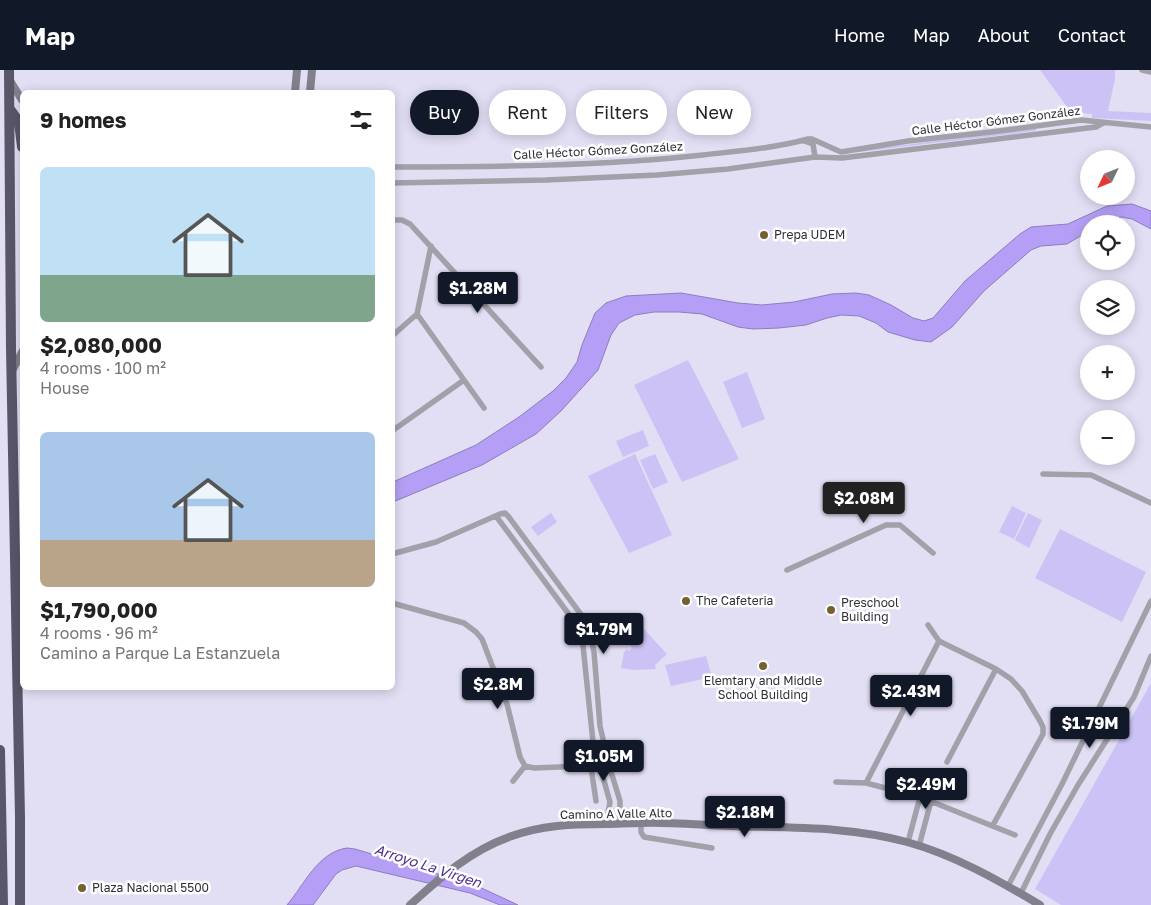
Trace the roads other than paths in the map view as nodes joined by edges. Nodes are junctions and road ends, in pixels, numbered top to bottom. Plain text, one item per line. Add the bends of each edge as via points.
1 (297, 70) edge
2 (312, 70) edge
3 (1142, 70) edge
4 (1151, 72) edge
5 (9, 74) edge
6 (294, 90) edge
7 (310, 90) edge
8 (20, 96) edge
9 (10, 109) junction
10 (1103, 123) junction
11 (1039, 125) junction
12 (1151, 127) edge
13 (20, 130) edge
14 (1040, 134) junction
15 (801, 141) junction
16 (842, 155) junction
17 (815, 157) junction
18 (484, 166) junction
19 (395, 167) edge
20 (486, 180) junction
21 (395, 183) edge
22 (395, 220) edge
23 (431, 246) junction
24 (417, 314) junction
25 (395, 333) edge
26 (20, 356) edge
27 (541, 367) dead end
28 (12, 371) junction
29 (464, 380) junction
30 (484, 408) dead end
31 (395, 429) edge
32 (1043, 474) dead end
33 (1151, 504) edge
34 (496, 516) junction
35 (395, 553) edge
36 (933, 553) dead end
37 (787, 570) dead end
38 (548, 571) junction
39 (541, 577) junction
40 (1151, 601) edge
41 (395, 604) edge
42 (588, 624) junction
43 (928, 625) dead end
44 (579, 628) junction
45 (939, 641) junction
46 (1151, 656) edge
47 (996, 669) junction
48 (598, 699) junction
49 (588, 700) junction
50 (0, 750) edge
51 (947, 762) dead end
52 (609, 765) junction
53 (525, 766) junction
54 (591, 767) junction
55 (600, 767) junction
56 (513, 781) dead end
57 (836, 782) dead end
58 (866, 783) junction
59 (920, 797) junction
60 (931, 800) junction
61 (596, 801) dead end
62 (620, 801) junction
63 (610, 802) junction
64 (641, 823) junction
65 (606, 824) junction
66 (620, 824) junction
67 (993, 825) junction
68 (1015, 835) dead end
69 (908, 842) junction
70 (919, 846) junction
71 (712, 848) dead end
72 (1008, 886) junction
73 (1020, 893) junction
74 (3, 905) edge
75 (20, 905) edge
76 (410, 905) edge
77 (1040, 905) edge

1 - 6 street
2 - 7 street
3 - 4 street
5 - 8 street
5 - 9 highway
9 - 13 highway via 19,122
9 - 28 highway
10 - 11 street, Calle Héctor Gómez González via 1081,120
10 - 12 street
10 - 14 street, Calle Héctor Gómez González via 1096,127
11 - 14 street
11 - 16 street, Calle Héctor Gómez González via 908,141
14 - 16 street, Calle Héctor Gómez González
15 - 16 street, Calle Héctor Gómez González via 812,139
15 - 17 street via 813,144
15 - 18 street, Calle Héctor Gómez González via 650,161
16 - 17 street, Calle Héctor Gómez González
17 - 20 street, Calle Héctor Gómez González via 728,169 657,174
18 - 19 street, Calle Héctor Gómez González
18 - 20 street
20 - 21 street, Calle Héctor Gómez González
22 - 23 street via 410,224
23 - 24 street
23 - 27 street
24 - 25 street
24 - 29 street
26 - 28 street
28 - 75 highway
29 - 30 street
29 - 31 street
32 - 33 street via 1091,474
34 - 35 street via 436,542
34 - 38 street via 505,513 508,516
34 - 39 street
36 - 37 street via 900,525 894,524
38 - 39 street
38 - 42 street
39 - 44 street
40 - 72 street via 1062,784
41 - 53 street via 464,623 482,639 507,704
42 - 44 street
42 - 48 street
43 - 45 street
44 - 49 street
45 - 47 street
45 - 58 street
46 - 73 street via 1134,697 1078,785
47 - 51 street
47 - 67 street via 1017,684 1040,721 1043,734
48 - 49 street
48 - 52 street
49 - 55 street
50 - 74 highway
52 - 55 street
52 - 62 street
53 - 54 street
53 - 56 street
54 - 55 street
54 - 61 street
55 - 63 street
57 - 58 street
58 - 59 street
59 - 60 street
59 - 69 street
60 - 67 street
60 - 70 street
62 - 63 street
62 - 66 street
63 - 65 street
64 - 66 street, Camino A Valle Alto
64 - 69 street, Camino A Valle Alto via 842,830
64 - 71 street via 644,837
65 - 66 street, Camino A Valle Alto
65 - 76 street, Camino A Valle Alto via 564,824 510,836 444,874
67 - 68 street
69 - 70 street, Camino A Valle Alto
70 - 72 street, Camino A Valle Alto
72 - 73 street, Camino A Valle Alto
73 - 77 street, Camino A Valle Alto

